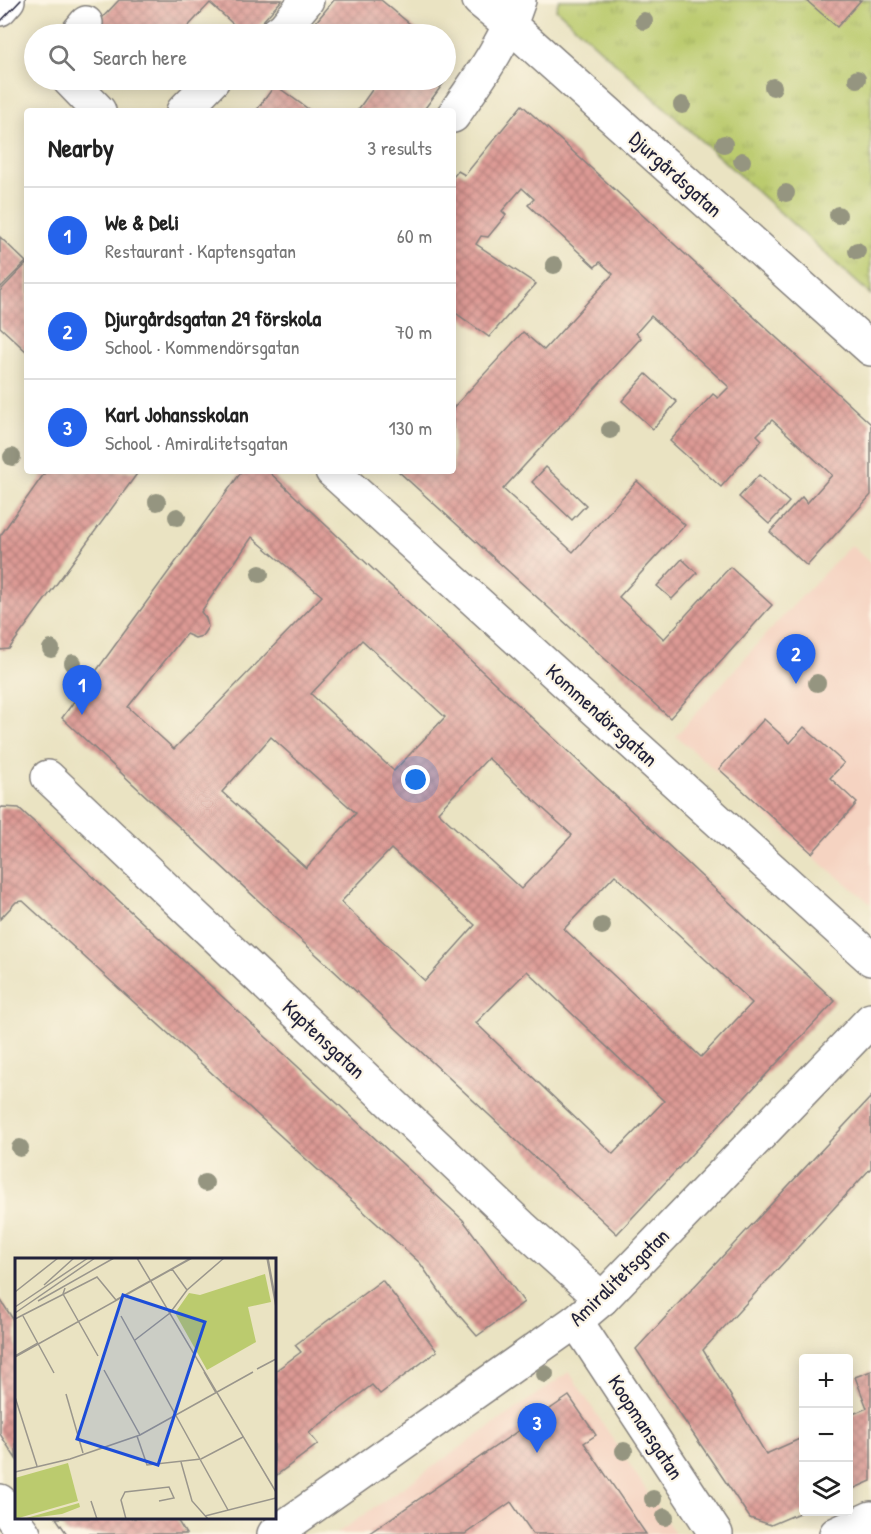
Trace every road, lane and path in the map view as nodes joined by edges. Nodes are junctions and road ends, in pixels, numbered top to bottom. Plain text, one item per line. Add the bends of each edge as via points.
1 (9, 0) edge
2 (307, 0) edge
3 (479, 0) edge
4 (0, 9) edge
5 (515, 13) edge
6 (288, 24) edge
7 (79, 90) edge
8 (203, 90) edge
9 (96, 108) edge
10 (186, 108) edge
11 (456, 112) edge
12 (871, 350) edge
13 (335, 474) edge
14 (48, 777) dead end
15 (871, 959) edge
16 (871, 1020) edge
17 (602, 1299) junction
18 (576, 1321) junction
19 (0, 1501) edge
20 (871, 1518) edge
21 (24, 1534) edge
22 (274, 1534) edge
23 (716, 1534) edge
24 (836, 1534) edge

1 - 4 street
2 - 6 street
3 - 5 street, Djurgårdsgatan
5 - 11 street via 490,62
5 - 12 street, Djurgårdsgatan
7 - 9 street
8 - 10 street
13 - 15 street, Kommendörsgatan
14 - 17 street, Kaptensgatan
16 - 17 street, Amiralitetsgatan
17 - 18 street, Amiralitetsgatan
18 - 22 street, Amiralitetsgatan
18 - 23 street, Koopmansgatan
19 - 21 street
20 - 24 street

